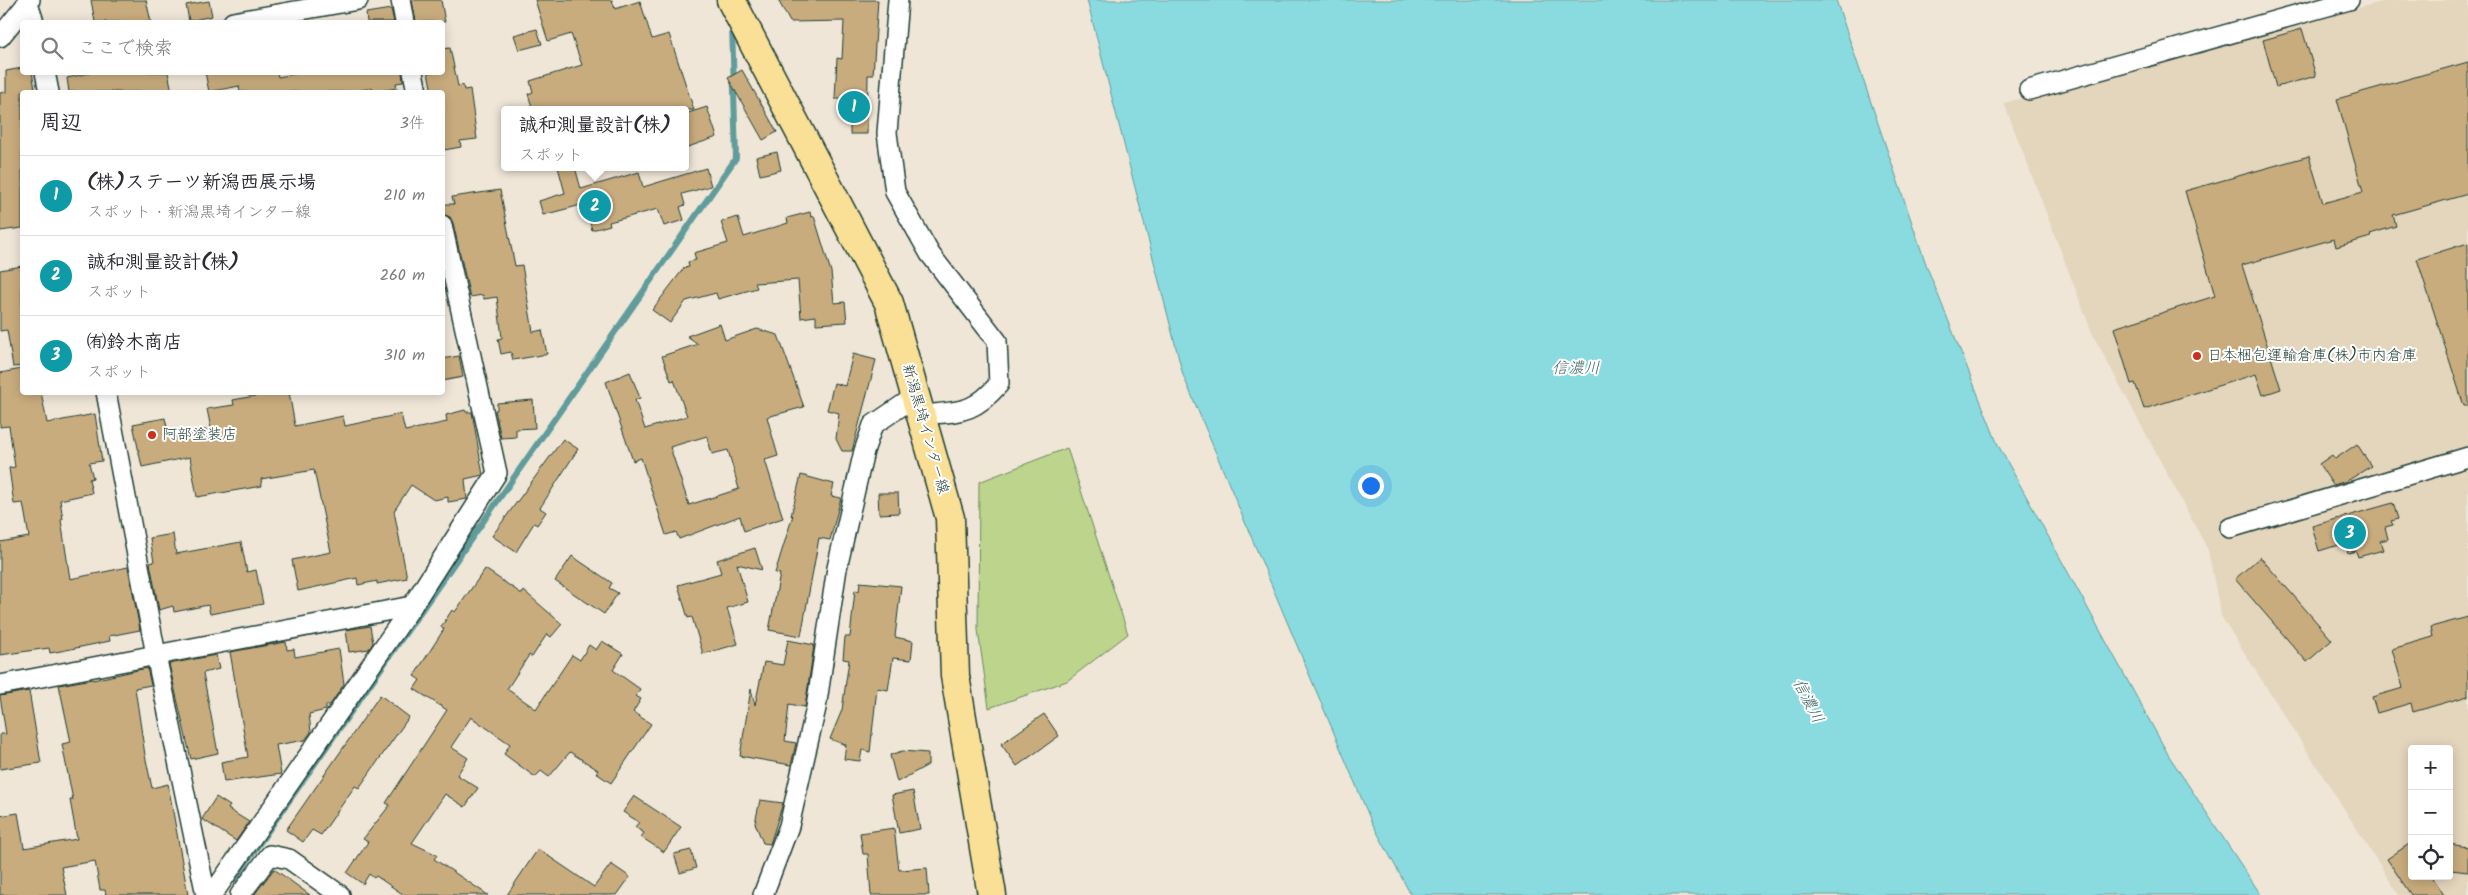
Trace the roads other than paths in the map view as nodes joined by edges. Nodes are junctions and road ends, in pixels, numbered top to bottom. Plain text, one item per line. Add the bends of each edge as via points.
1 (358, 0) edge
2 (401, 0) edge
3 (731, 0) edge
4 (898, 0) edge
5 (2349, 0) edge
6 (29, 1) edge
7 (34, 20) edge
8 (244, 20) edge
9 (405, 20) edge
10 (0, 37) edge
11 (46, 75) edge
12 (414, 75) edge
13 (49, 90) edge
14 (417, 90) edge
15 (2030, 90) dead end
16 (445, 239) edge
17 (107, 395) edge
18 (919, 406) junction
19 (2468, 457) edge
20 (2230, 528) dead end
21 (412, 606) junction
22 (156, 655) junction
23 (0, 685) edge
24 (206, 895) edge
25 (212, 895) edge
26 (240, 895) edge
27 (340, 895) edge
28 (763, 895) edge
29 (992, 895) edge

1 - 8 street
2 - 9 street
3 - 18 main road, 新潟黒埼インター線 via 889,303
4 - 18 street via 887,133 895,192 930,254 997,341 999,384 987,398 970,410
5 - 15 street
6 - 7 street
6 - 10 street
11 - 13 street
12 - 14 street
16 - 21 street via 497,474
17 - 22 street
18 - 28 street via 873,425 864,451 838,568 816,708 789,826
18 - 29 main road, 新潟黒埼インター線 via 950,518 955,676
19 - 20 street
21 - 22 street
21 - 25 street
22 - 23 street
22 - 24 street
26 - 27 street via 270,856 288,859

